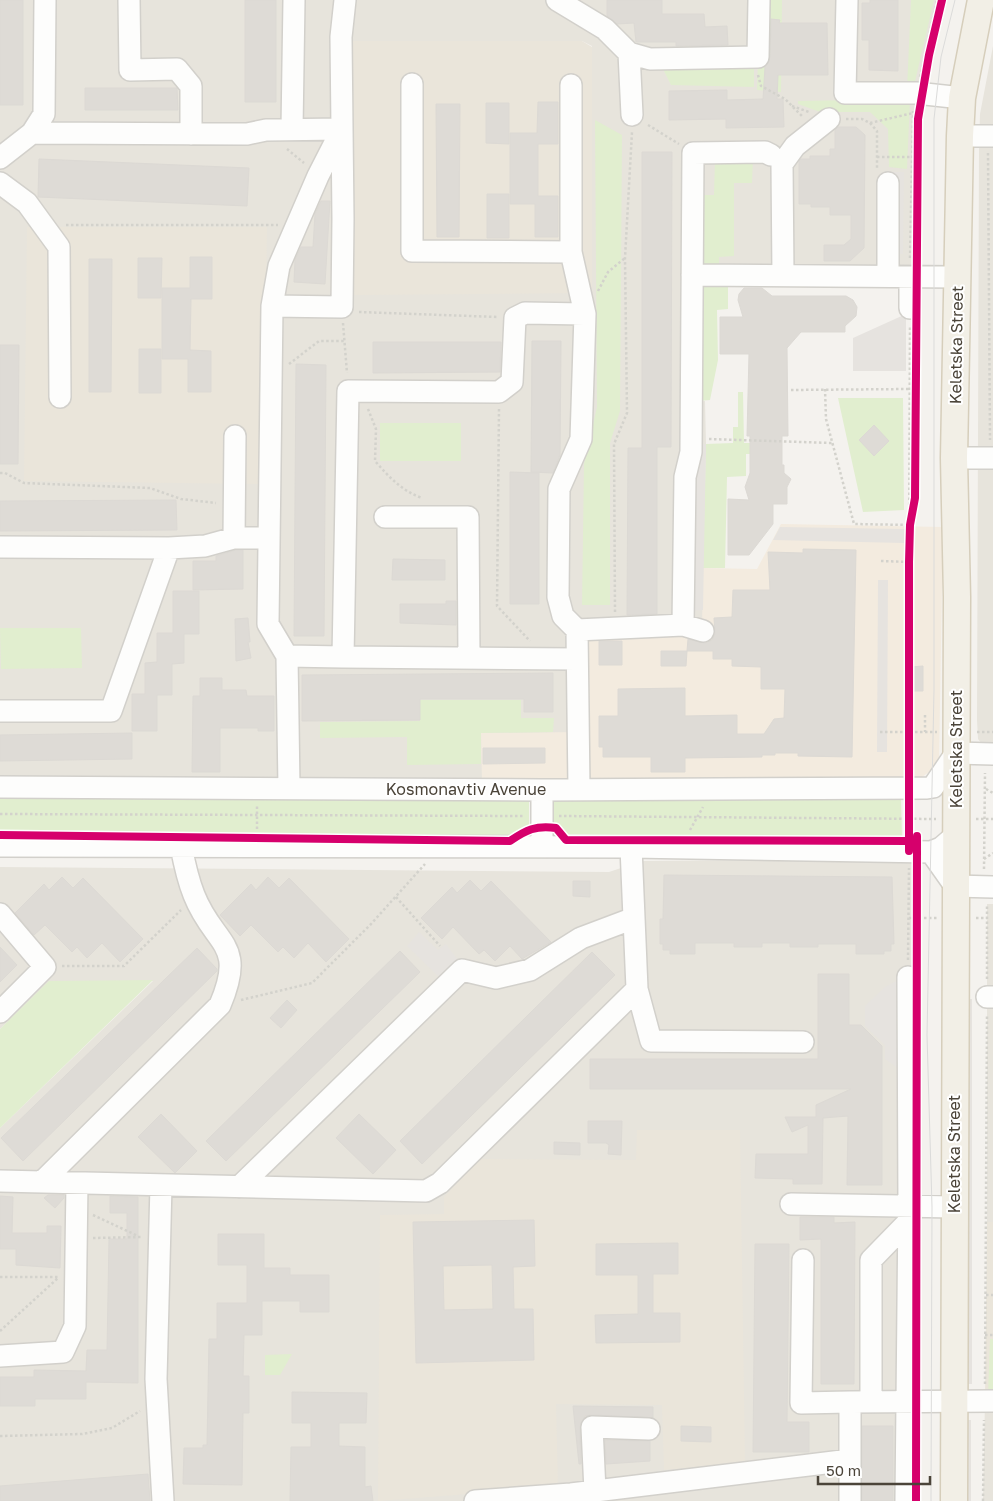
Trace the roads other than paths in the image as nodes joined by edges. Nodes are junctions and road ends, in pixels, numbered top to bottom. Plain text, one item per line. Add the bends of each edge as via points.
1 (46, 0) edge
2 (129, 0) edge
3 (294, 0) edge
4 (345, 0) edge
5 (557, 0) edge
6 (759, 0) edge
7 (847, 0) edge
8 (981, 0) edge
9 (629, 53) junction
10 (412, 84) dead end
11 (571, 85) dead end
12 (962, 98) junction
13 (632, 115) road end
14 (823, 124) road end
15 (342, 129) junction
16 (292, 130) junction
17 (32, 133) junction
18 (191, 134) junction
19 (960, 136) junction
20 (991, 137) edge
21 (770, 155) dead end
22 (0, 158) edge
23 (0, 183) edge
24 (888, 183) road end
25 (571, 252) junction
26 (692, 275) junction
27 (783, 275) junction
28 (888, 276) junction
29 (914, 277) junction
30 (958, 277) junction
31 (272, 306) junction
32 (585, 314) junction
33 (913, 317) road end
34 (60, 397) dead end
35 (235, 436) dead end
36 (954, 458) junction
37 (991, 458) edge
38 (385, 516) dead end
39 (234, 538) junction
40 (269, 538) junction
41 (0, 547) edge
42 (169, 548) junction
43 (683, 625) junction
44 (577, 630) junction
45 (703, 631) dead end
46 (287, 656) junction
47 (343, 656) junction
48 (469, 658) junction
49 (577, 659) junction
50 (0, 711) edge
51 (956, 753) junction
52 (989, 763) edge
53 (0, 787) edge
54 (933, 787) junction
55 (289, 788) junction
56 (580, 789) junction
57 (542, 790) junction
58 (950, 820) junction
59 (0, 846) edge
60 (181, 846) junction
61 (542, 847) junction
62 (913, 847) junction
63 (631, 848) junction
64 (955, 886) junction
65 (988, 888) edge
66 (0, 914) edge
67 (634, 918) junction
68 (908, 977) road end
69 (637, 989) junction
70 (0, 1012) edge
71 (803, 1042) dead end
72 (0, 1181) edge
73 (42, 1182) junction
74 (77, 1183) junction
75 (161, 1185) junction
76 (239, 1187) junction
77 (791, 1204) dead end
78 (954, 1207) junction
79 (909, 1214) junction
80 (802, 1260) dead end
81 (0, 1356) edge
82 (907, 1401) junction
83 (954, 1401) junction
84 (989, 1401) edge
85 (861, 1402) junction
86 (649, 1428) dead end
87 (850, 1460) junction
88 (595, 1491) junction
89 (572, 1497) edge
90 (163, 1501) edge
91 (476, 1501) edge
92 (850, 1501) edge
93 (906, 1501) edge
94 (954, 1501) edge

1 - 17 street via 44,114
2 - 18 street via 130,70 177,69 191,86
3 - 16 street
4 - 15 street via 341,37
5 - 9 street via 606,29
6 - 9 street via 758,57 650,59
7 - 12 street via 845,93 917,100
8 - 12 main road, Keletska Street
9 - 13 street
10 - 25 street via 412,251
11 - 25 street
12 - 19 main road, Keletska Street
14 - 27 street via 795,146 782,164
15 - 16 street
15 - 31 street via 279,266
15 - 31 street via 342,309
16 - 18 street
17 - 18 street
17 - 22 street
19 - 20 street
19 - 30 main road, Keletska Street
21 - 26 street via 765,152 693,153
23 - 34 street via 26,203 59,247
24 - 28 street
25 - 32 street
26 - 27 street
26 - 43 street via 691,452 685,477
27 - 28 street
28 - 29 street
29 - 30 street
29 - 33 street
30 - 36 main road, Keletska Street
31 - 40 street
32 - 44 street via 581,439 560,489 558,597 563,616
32 - 47 street via 525,313 514,318 512,382 499,392 355,391
35 - 39 street
36 - 37 street
36 - 51 main road, Keletska Street
38 - 48 street via 468,517
39 - 40 street
39 - 42 street via 205,546
40 - 46 street via 268,624
41 - 42 street
42 - 50 street via 111,711
43 - 44 street
43 - 45 street
44 - 49 street
46 - 47 street
46 - 55 street
47 - 48 street
48 - 49 street
49 - 56 street
51 - 52 street
51 - 54 street
51 - 58 main road, Keletska Street
53 - 55 street, Kosmonavtiv Avenue
54 - 56 street, Kosmonavtiv Avenue
54 - 58 street via 941,787
55 - 57 street, Kosmonavtiv Avenue
56 - 57 street, Kosmonavtiv Avenue
57 - 61 street
58 - 62 street via 941,848
58 - 64 main road, Keletska Street
59 - 60 street
60 - 61 street
60 - 73 street via 194,896 228,951 232,966 230,982 220,1005
61 - 63 street
62 - 63 street
62 - 64 street
63 - 67 street
64 - 65 street
64 - 78 main road, Keletska Street
66 - 70 street via 45,967
67 - 69 street
67 - 76 street via 581,938 530,970 496,978 462,970
68 - 79 street
69 - 71 street via 651,1041
69 - 76 street via 440,1183 426,1191
72 - 73 street
73 - 74 street
74 - 75 street
74 - 81 street via 75,1326 63,1352
75 - 76 street
75 - 90 street via 150,1237
77 - 79 street
78 - 79 street
78 - 83 main road, Keletska Street
79 - 82 street
79 - 85 street via 871,1260
80 - 85 street via 800,1403
82 - 83 street
82 - 85 street
82 - 93 street
83 - 84 street
83 - 94 main road, Keletska Street
85 - 87 street
86 - 88 street via 592,1427
87 - 88 street
87 - 92 street
88 - 89 street
89 - 91 street

